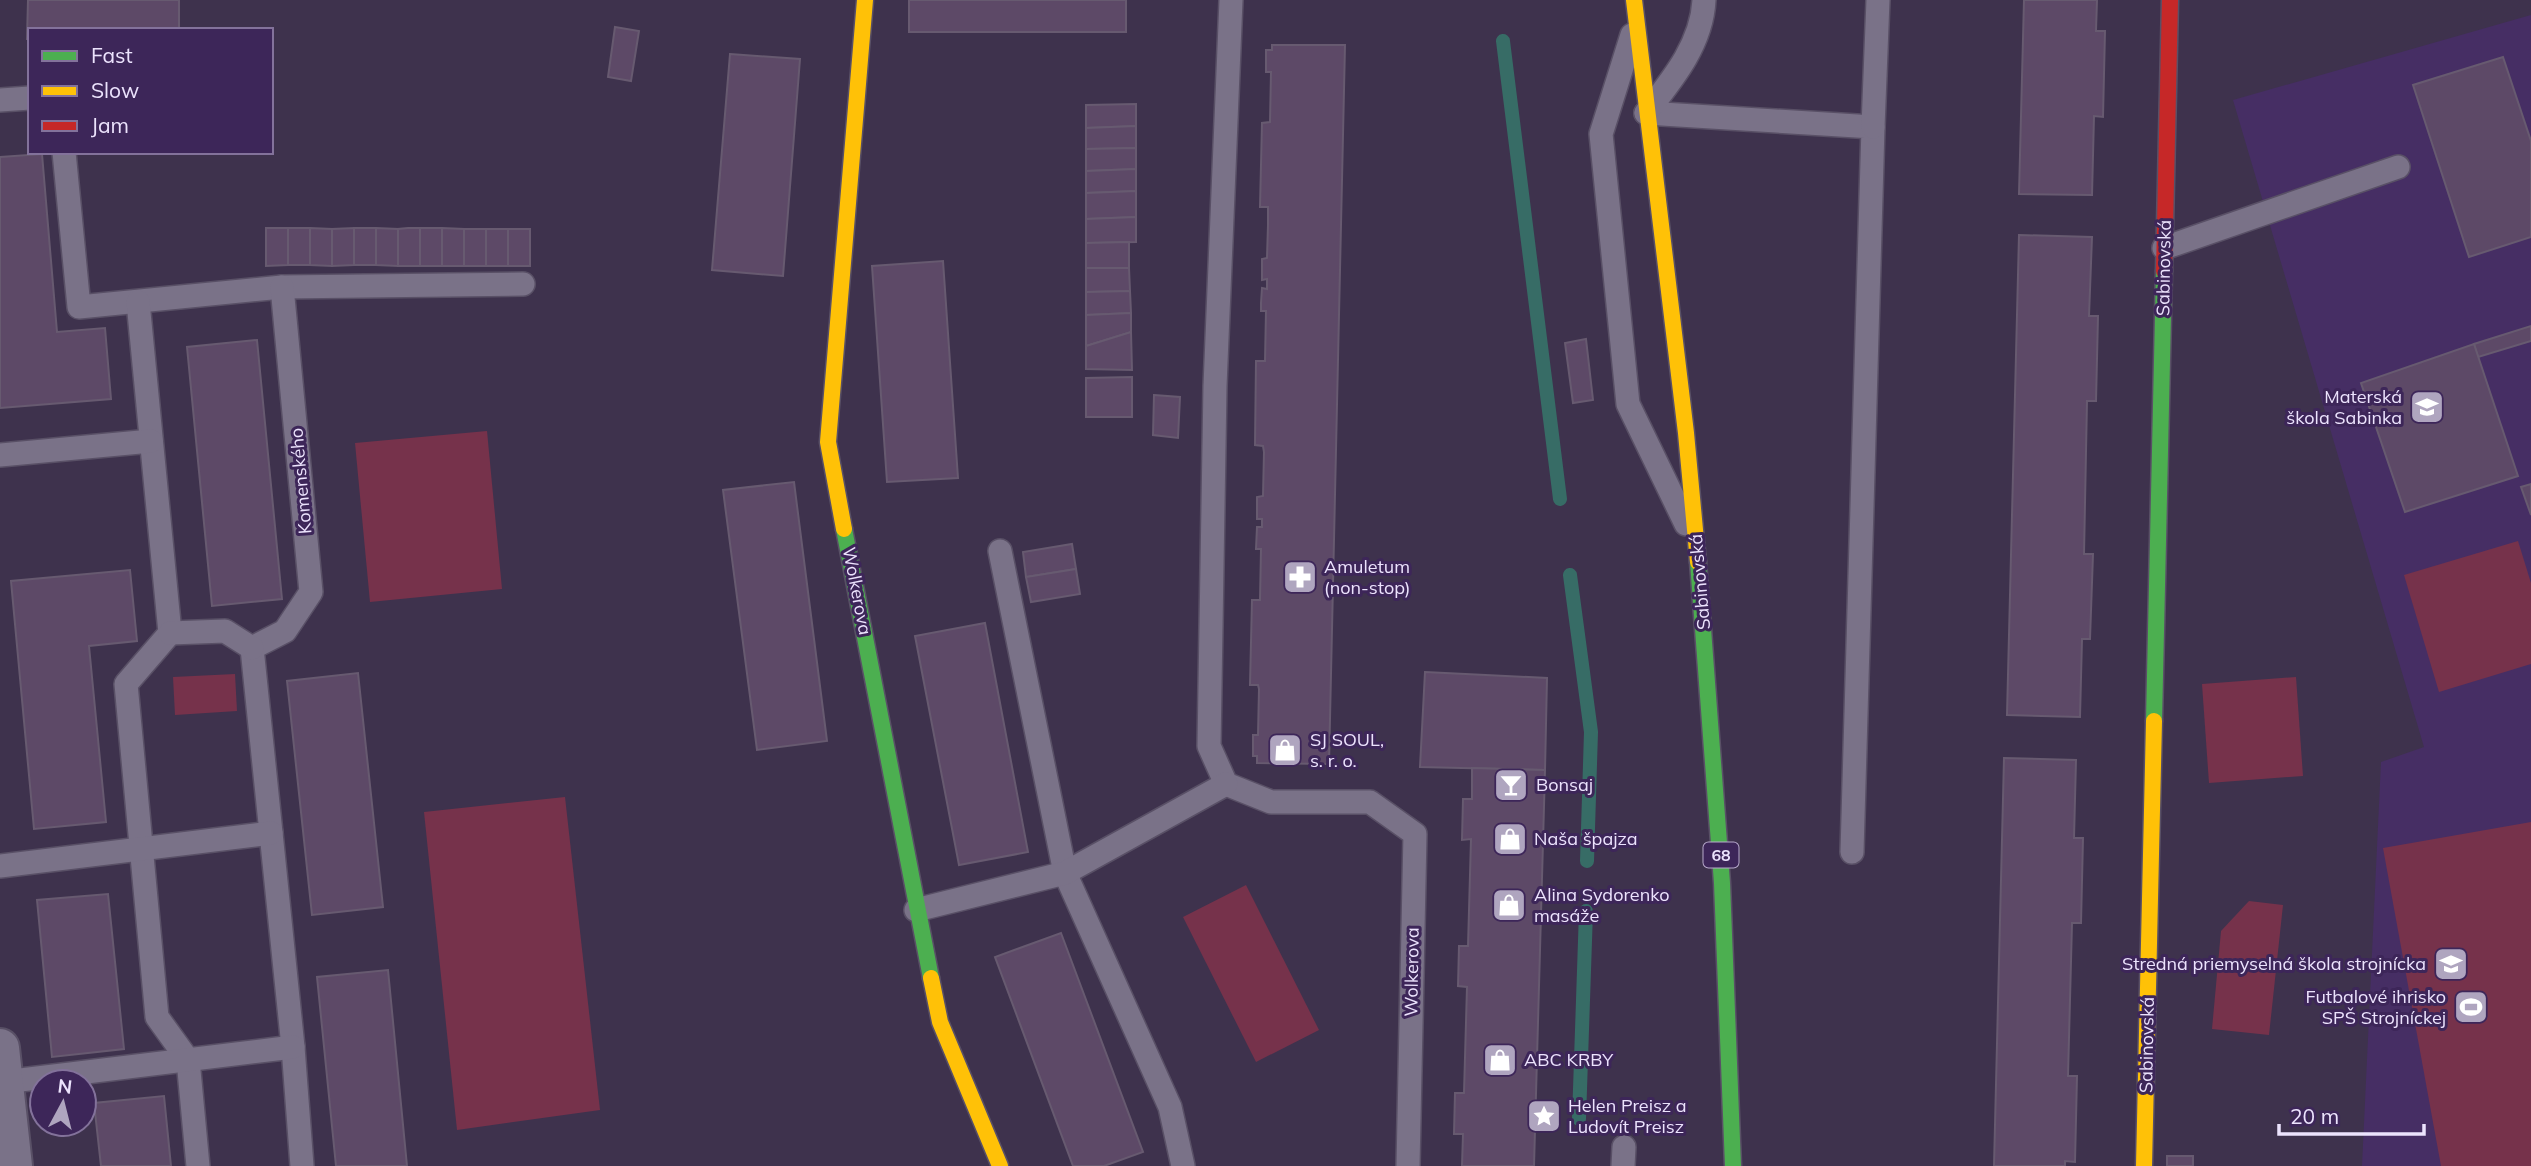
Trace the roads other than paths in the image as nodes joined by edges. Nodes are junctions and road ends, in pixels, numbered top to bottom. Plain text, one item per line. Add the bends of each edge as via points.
1 (865, 0) edge
2 (1231, 0) edge
3 (1704, 0) edge
4 (1878, 0) edge
5 (2170, 0) edge
6 (1636, 9) edge
7 (28, 98) edge
8 (0, 100) edge
9 (1646, 113) junction
10 (1872, 127) junction
11 (64, 154) edge
12 (2398, 167) dead end
13 (2164, 248) junction
14 (523, 284) dead end
15 (282, 287) junction
16 (138, 302) junction
17 (151, 441) junction
18 (0, 455) edge
19 (1696, 546) junction
20 (1000, 551) dead end
21 (170, 633) junction
22 (252, 648) junction
23 (1226, 784) junction
24 (271, 834) junction
25 (141, 849) junction
26 (1852, 852) dead end
27 (0, 866) edge
28 (1065, 873) junction
29 (916, 910) junction
30 (293, 1047) junction
31 (188, 1060) junction
32 (2, 1065) edge
33 (13, 1166) edge
34 (198, 1166) edge
35 (302, 1166) edge
36 (1000, 1166) edge
37 (1183, 1166) edge
38 (1408, 1166) edge
39 (1733, 1166) edge
40 (2144, 1166) edge

1 - 29 street, Wolkerova via 828,442
2 - 23 lane via 1215,386 1209,746
3 - 9 lane via 1685,61
4 - 10 lane
5 - 13 street, Sabinovská
6 - 9 street, Sabinovská / 68
6 - 19 lane via 1601,134 1628,404
7 - 8 lane
9 - 10 lane
9 - 19 street, Sabinovská / 68 via 1685,420
10 - 26 lane
11 - 16 lane via 79,307
12 - 13 lane
13 - 40 street, Sabinovská
14 - 15 lane
15 - 16 lane
15 - 22 lane, Komenského via 311,592 285,631
16 - 17 lane
17 - 18 lane
17 - 21 lane
19 - 39 street, Sabinovská / 68 via 1717,793
20 - 28 lane
21 - 22 lane via 225,631
21 - 25 lane via 126,684
22 - 24 lane
23 - 28 lane
23 - 38 lane, Wolkerova via 1271,802 1370,802 1415,834
24 - 25 lane
24 - 30 lane
25 - 27 lane
25 - 31 lane via 156,1017
28 - 29 lane
28 - 37 lane via 1170,1107
29 - 36 street, Wolkerova via 940,1021
30 - 31 lane
30 - 35 lane
31 - 32 lane
31 - 34 lane
32 - 33 street

